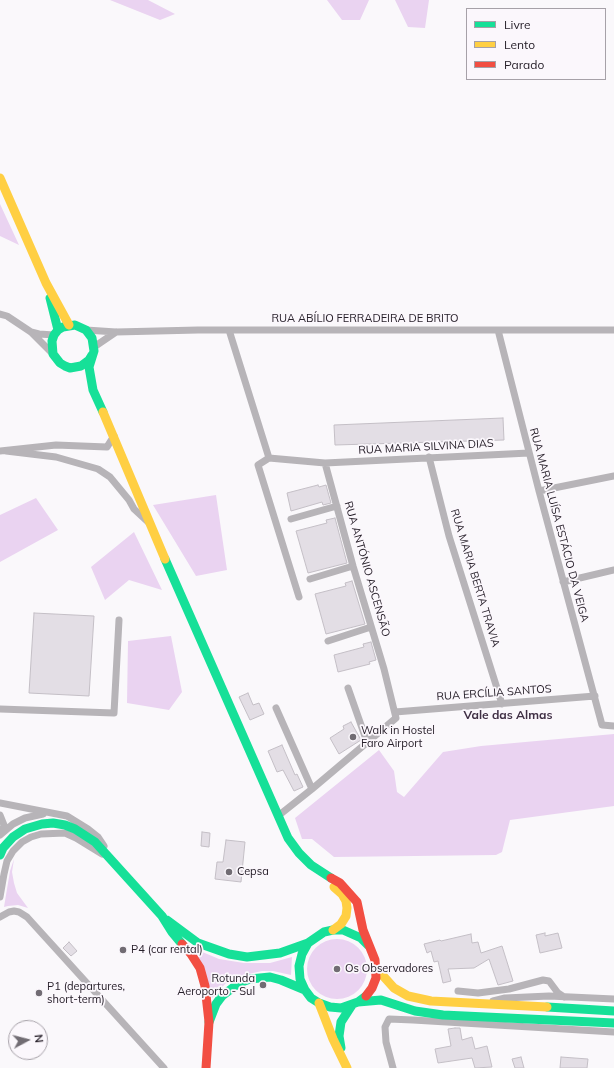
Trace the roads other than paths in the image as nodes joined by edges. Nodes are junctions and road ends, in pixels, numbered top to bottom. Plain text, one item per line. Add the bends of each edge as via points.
1 (0, 178) edge
2 (46, 282) junction
3 (3, 315) edge
4 (0, 321) edge
5 (69, 325) junction
6 (86, 330) junction
7 (229, 330) junction
8 (498, 330) junction
9 (614, 330) edge
10 (31, 332) junction
11 (116, 332) junction
12 (56, 333) junction
13 (93, 351) junction
14 (53, 354) junction
15 (70, 368) junction
16 (91, 381) junction
17 (114, 436) junction
18 (3, 451) edge
19 (528, 453) junction
20 (269, 458) junction
21 (429, 458) junction
22 (325, 463) junction
23 (614, 476) edge
24 (539, 491) junction
25 (337, 506) junction
26 (291, 519) dead end
27 (152, 526) junction
28 (353, 566) junction
29 (614, 570) edge
30 (310, 579) dead end
31 (563, 582) junction
32 (300, 597) dead end
33 (119, 620) dead end
34 (371, 627) junction
35 (328, 641) dead end
36 (348, 688) dead end
37 (595, 696) junction
38 (502, 704) junction
39 (276, 708) dead end
40 (0, 709) edge
41 (394, 712) junction
42 (614, 726) edge
43 (367, 742) junction
44 (312, 789) junction
45 (0, 803) edge
46 (53, 814) junction
47 (0, 815) edge
48 (278, 816) junction
49 (1, 834) edge
50 (0, 855) edge
51 (117, 864) junction
52 (324, 874) junction
53 (0, 897) edge
54 (162, 916) junction
55 (0, 917) edge
56 (333, 930) junction
57 (308, 943) junction
58 (368, 945) junction
59 (376, 968) junction
60 (554, 988) junction
61 (305, 990) junction
62 (458, 991) dead end
63 (548, 996) junction
64 (565, 997) junction
65 (614, 1000) edge
66 (319, 1003) junction
67 (355, 1004) junction
68 (476, 1004) junction
69 (614, 1010) edge
70 (458, 1016) junction
71 (209, 1022) junction
72 (614, 1023) edge
73 (473, 1024) junction
74 (614, 1032) edge
75 (346, 1066) edge
76 (164, 1068) edge
77 (206, 1068) edge
78 (393, 1068) edge

1 - 2 street
2 - 5 street
2 - 12 street
3 - 4 street
3 - 10 street
5 - 6 street
5 - 12 street
6 - 11 street, RUA ABÍLIO FERRADEIRA DE BRITO
6 - 13 street via 92,338
7 - 8 street, RUA ABÍLIO FERRADEIRA DE BRITO
7 - 11 street, RUA ABÍLIO FERRADEIRA DE BRITO
7 - 20 street
8 - 9 street, RUA ABÍLIO FERRADEIRA DE BRITO
8 - 19 street, RUA MARIA LUÍSA ESTÁCIO DA VEIGA
10 - 12 street
10 - 14 street
11 - 13 street
12 - 14 street via 52,341
13 - 15 street via 89,360 81,366
13 - 16 street via 89,367
14 - 15 street via 60,363
15 - 16 street
16 - 17 street
17 - 18 street via 107,447 56,445
17 - 27 street
18 - 27 street via 56,457 98,469 110,477 134,509
19 - 21 street, RUA MARIA SILVINA DIAS
19 - 24 street, RUA MARIA LUÍSA ESTÁCIO DA VEIGA
20 - 22 street
20 - 32 street via 258,465
21 - 22 street, RUA MARIA SILVINA DIAS
21 - 38 street, RUA MARIA BERTA TRAVIA via 449,536
22 - 25 street, RUA ANTÓNIO ASCENSÃO
23 - 24 street
24 - 31 street, RUA MARIA LUÍSA ESTÁCIO DA VEIGA
25 - 26 street
25 - 28 street, RUA ANTÓNIO ASCENSÃO
27 - 48 street
28 - 30 street
28 - 34 street, RUA ANTÓNIO ASCENSÃO
29 - 31 street
31 - 37 street, RUA MARIA LUÍSA ESTÁCIO DA VEIGA
33 - 40 street via 114,713
34 - 35 street
34 - 41 street, RUA ANTÓNIO ASCENSÃO
36 - 43 street
37 - 38 street, RUA ERCÍLIA SANTOS
37 - 42 street, RUA MARIA LUÍSA ESTÁCIO DA VEIGA via 602,725
38 - 41 street, RUA ERCÍLIA SANTOS
39 - 44 street
41 - 43 street via 396,718
43 - 44 street
44 - 48 street
45 - 46 street
46 - 49 street via 25,818
46 - 51 street via 67,816 88,829 98,837
47 - 49 street via 4,825
48 - 52 street via 292,844 311,865
50 - 51 street via 13,837 25,829 53,823 65,825 84,834
51 - 53 street via 65,833 41,834 22,842 13,851 7,861
51 - 54 street
52 - 56 street via 346,901 346,916
52 - 58 street via 346,888 357,902
54 - 57 street via 198,943 229,954 265,956
54 - 71 street via 200,968
55 - 76 street via 14,911 28,917
56 - 57 street via 324,932
56 - 58 street via 352,933
57 - 61 street via 299,966 300,979
58 - 59 street
59 - 67 street via 372,988
59 - 68 street via 394,988 408,996 431,1001
60 - 62 street via 549,981 543,980 478,993
60 - 63 street
60 - 64 street
61 - 66 street
61 - 71 street via 270,977 250,979 239,983 222,996
63 - 64 street
63 - 68 street via 505,998
64 - 65 street
66 - 67 street via 341,1008
66 - 75 street
67 - 70 street via 381,1000 415,1011
67 - 75 street via 344,1016 339,1029
68 - 69 street
70 - 72 street
70 - 73 street
71 - 77 street
73 - 74 street
73 - 78 street via 389,1019 385,1026 386,1042

